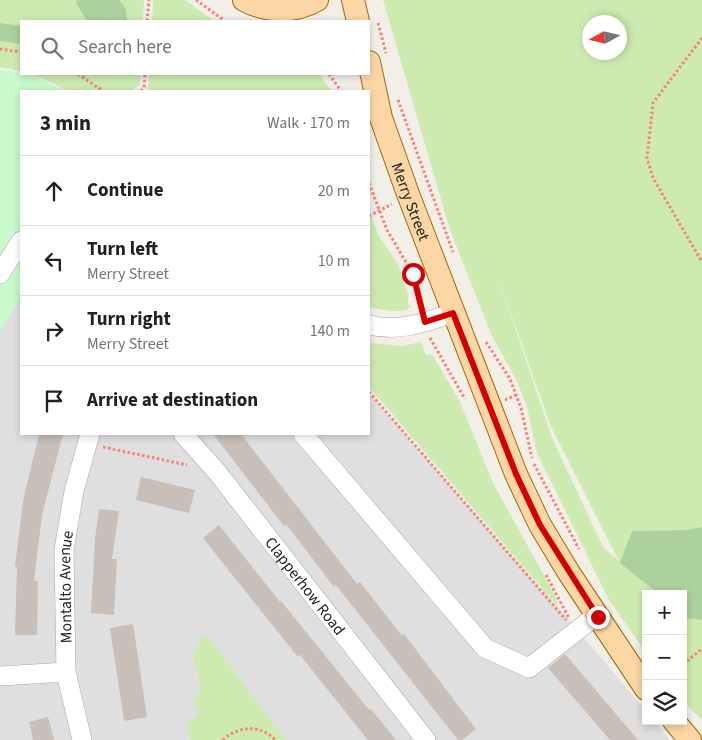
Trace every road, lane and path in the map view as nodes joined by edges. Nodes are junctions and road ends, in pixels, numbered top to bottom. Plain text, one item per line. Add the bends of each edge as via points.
1 (148, 0) edge
2 (196, 0) edge
3 (244, 0) edge
4 (317, 0) edge
5 (353, 0) edge
6 (275, 10) junction
7 (148, 20) edge
8 (224, 20) edge
9 (298, 20) edge
10 (367, 20) edge
11 (370, 29) edge
12 (702, 38) edge
13 (0, 49) edge
14 (20, 52) edge
15 (378, 59) edge
16 (79, 75) edge
17 (145, 75) edge
18 (331, 75) edge
19 (356, 75) edge
20 (102, 90) edge
21 (142, 90) edge
22 (340, 90) edge
23 (365, 90) edge
24 (396, 93) dead end
25 (370, 99) edge
26 (382, 118) junction
27 (370, 186) edge
28 (409, 198) junction
29 (377, 210) junction
30 (370, 215) edge
31 (20, 243) edge
32 (454, 256) dead end
33 (702, 262) edge
34 (0, 274) edge
35 (453, 313) junction
36 (425, 322) junction
37 (370, 325) edge
38 (484, 337) dead end
39 (370, 393) edge
40 (469, 405) dead end
41 (184, 435) edge
42 (304, 435) edge
43 (88, 439) edge
44 (217, 472) junction
45 (580, 551) dead end
46 (544, 570) dead end
47 (596, 615) junction
48 (576, 632) junction
49 (702, 650) edge
50 (687, 661) edge
51 (66, 672) junction
52 (0, 676) edge
53 (642, 683) edge
54 (677, 725) edge
55 (82, 740) edge
56 (223, 740) edge
57 (275, 740) edge
58 (426, 740) edge
59 (690, 740) edge

1 - 7 path
2 - 8 path
3 - 6 main road
4 - 6 main road
5 - 10 main road
6 - 9 main road
11 - 15 path
12 - 33 path via 653,103 647,158 653,178
13 - 14 path
15 - 26 main road
16 - 20 path
17 - 21 path
18 - 22 path
19 - 23 main road
24 - 32 path
25 - 26 main road
26 - 28 main road, Merry Street
27 - 29 path
28 - 29 path
28 - 35 main road, Merry Street
29 - 30 path
29 - 36 path via 413,274
31 - 34 street
35 - 36 street
35 - 47 main road, Merry Street via 516,474 540,525
36 - 37 street via 403,328
36 - 40 path via 431,342
38 - 45 path via 510,379 521,408 532,460
39 - 48 path
41 - 44 street, Clapperhow Road
42 - 48 street via 484,648 529,668
43 - 44 path
43 - 51 street, Montalto Avenue via 74,491 64,550
44 - 58 street, Clapperhow Road
46 - 48 path
47 - 48 street
47 - 53 main road, Merry Street
49 - 50 path
51 - 52 street
51 - 55 street, Montalto Avenue
54 - 59 main road
56 - 57 path via 232,732 258,729 269,733

